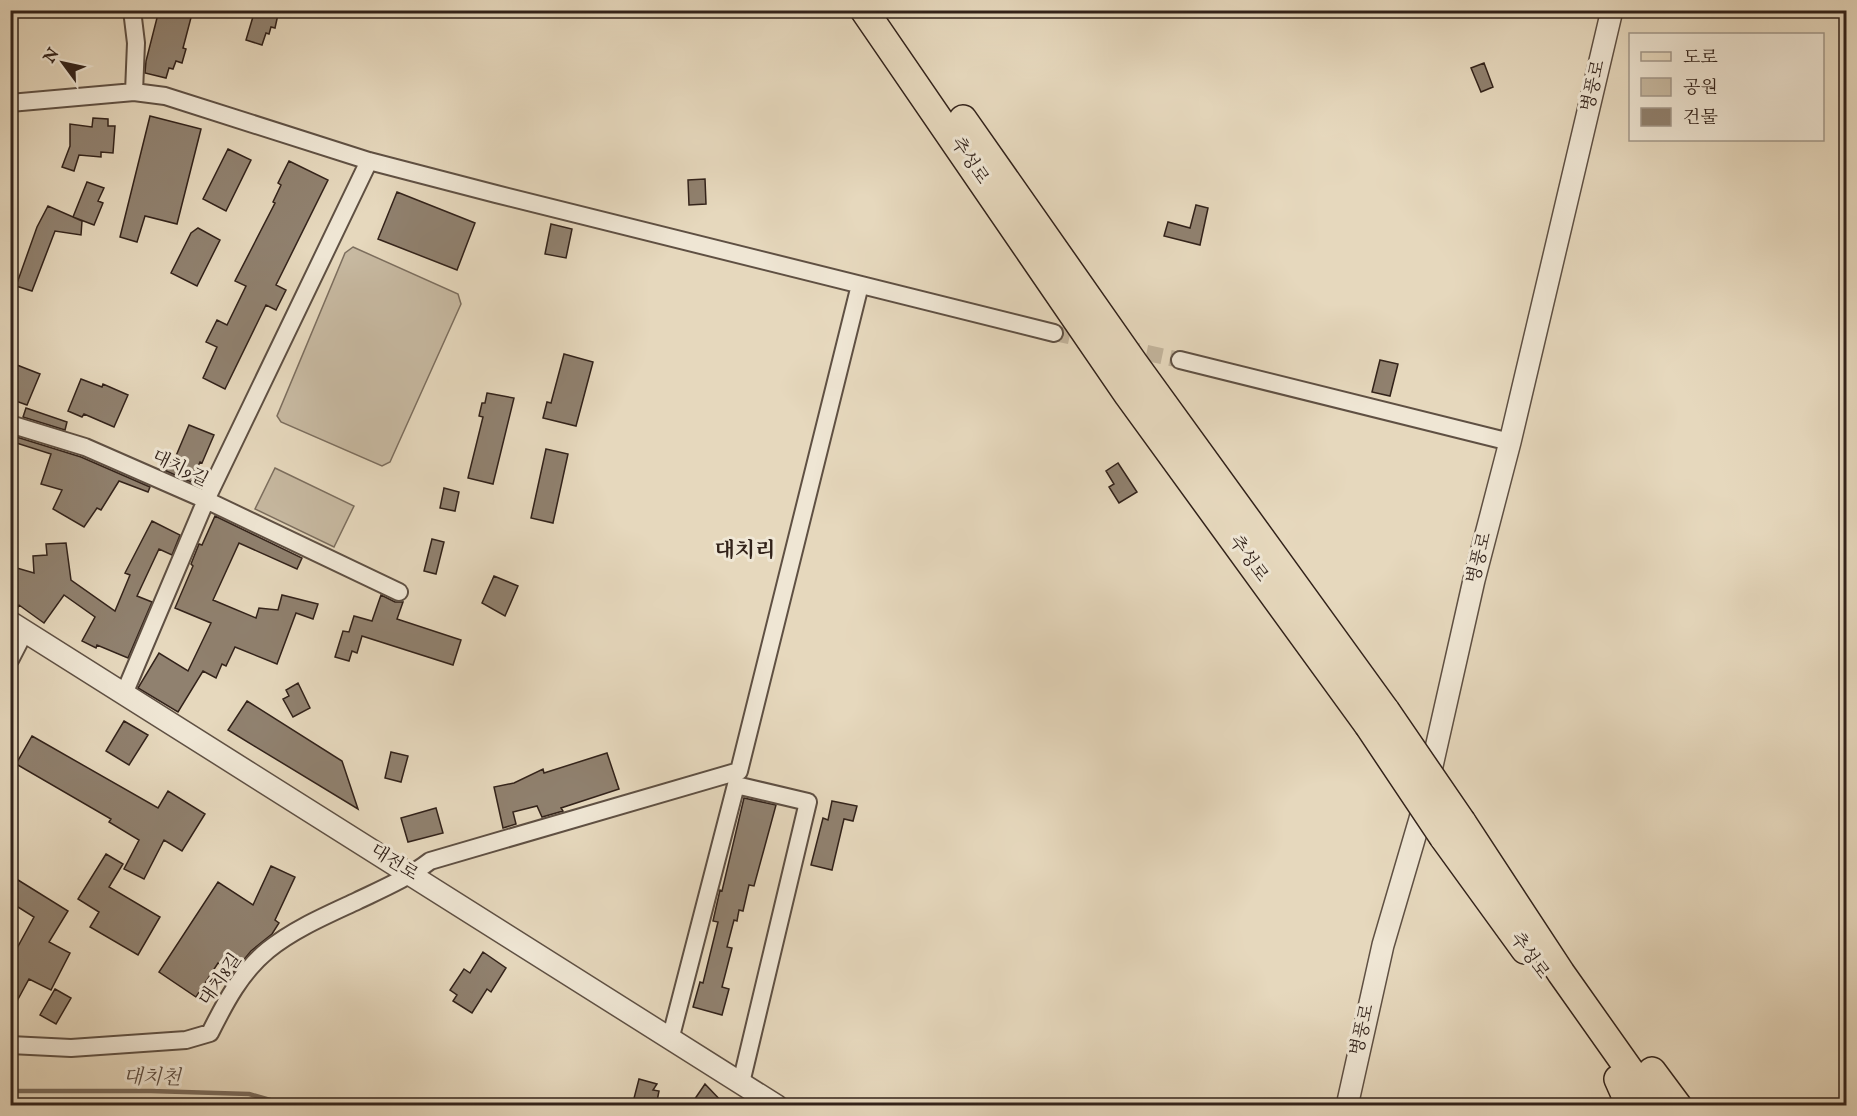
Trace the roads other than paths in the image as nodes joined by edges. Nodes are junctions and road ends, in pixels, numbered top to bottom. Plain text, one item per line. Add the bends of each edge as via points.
1 (132, 10) edge
2 (864, 10) edge
3 (887, 10) edge
4 (1612, 10) edge
5 (134, 92) junction
6 (10, 103) edge
7 (369, 160) junction
8 (860, 285) junction
9 (1054, 333) tunnel mouth
10 (1180, 360) tunnel mouth
11 (10, 424) edge
12 (1510, 442) junction
13 (206, 500) junction
14 (399, 592) dead end
15 (17, 627) edge
16 (10, 660) edge
17 (124, 694) junction
18 (1377, 718) junction
19 (737, 778) junction
20 (1453, 829) junction
21 (412, 875) junction
22 (1561, 973) junction
23 (670, 1040) junction
24 (10, 1045) edge
25 (1618, 1079) junction
26 (741, 1083) junction
27 (777, 1106) edge
28 (1347, 1106) edge
29 (1630, 1106) edge
30 (1635, 1106) edge
31 (1656, 1106) edge
32 (1678, 1106) edge

1 - 5 street via 136,43
2 - 18 main road, 추성로 via 1128,394
3 - 18 main road, 추성로
4 - 12 street, 병풍로
5 - 6 street
5 - 7 street via 165,96
7 - 8 street
7 - 13 street
8 - 9 street
8 - 19 street
10 - 12 street
11 - 13 street, 대치9길 via 85,447
12 - 28 street, 병풍로 via 1420,819 1383,945
13 - 14 street
13 - 17 street, 대치9길
15 - 16 street
15 - 17 street, 대전로
17 - 21 street, 대전로
18 - 20 main road, 추성로, bridge
19 - 21 street via 430,861
19 - 23 street
19 - 26 street via 808,802
20 - 22 main road, 추성로
20 - 25 main road, 추성로
21 - 23 street, 대전로
21 - 24 street, 대치8길 via 317,920 268,951 236,986 210,1033 186,1040 71,1048
22 - 31 main road, 추성로
22 - 32 main road via 1647,1065
23 - 26 street, 대전로
25 - 29 main road
25 - 30 main road, 추성로
26 - 27 street, 대전로

